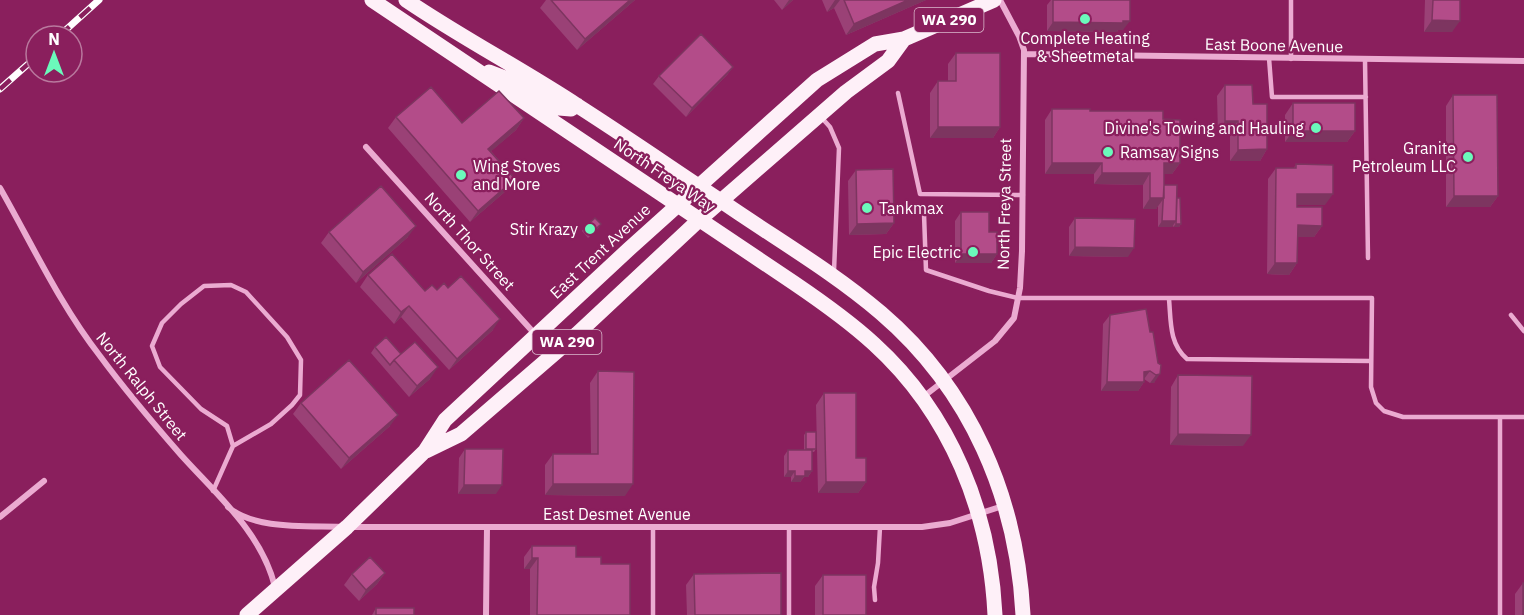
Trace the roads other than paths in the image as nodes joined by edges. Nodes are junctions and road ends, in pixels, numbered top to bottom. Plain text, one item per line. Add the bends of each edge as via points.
1 (372, 0) edge
2 (406, 0) edge
3 (994, 0) edge
4 (1000, 0) edge
5 (1291, 0) edge
6 (904, 39) junction
7 (1024, 54) junction
8 (1269, 58) junction
9 (1291, 59) junction
10 (1365, 60) junction
11 (1524, 61) edge
12 (470, 65) junction
13 (898, 93) dead end
14 (1366, 97) junction
15 (577, 105) junction
16 (820, 115) junction
17 (366, 147) dead end
18 (699, 186) junction
19 (0, 188) edge
20 (1023, 195) junction
21 (721, 202) junction
22 (677, 206) junction
23 (924, 214) dead end
24 (699, 220) junction
25 (1368, 258) dead end
26 (834, 277) junction
27 (1018, 298) junction
28 (1169, 299) junction
29 (1511, 315) dead end
30 (1524, 331) edge
31 (536, 335) junction
32 (553, 354) junction
33 (1371, 361) junction
34 (944, 381) junction
35 (923, 398) junction
36 (1500, 417) junction
37 (1524, 417) edge
38 (233, 446) junction
39 (425, 451) junction
40 (44, 481) dead end
41 (213, 491) junction
42 (1006, 506) junction
43 (228, 507) junction
44 (979, 514) junction
45 (0, 517) edge
46 (347, 527) junction
47 (487, 527) junction
48 (653, 527) junction
49 (789, 527) junction
50 (880, 527) junction
51 (275, 590) junction
52 (875, 600) dead end
53 (247, 615) edge
54 (486, 615) edge
55 (653, 615) edge
56 (789, 615) edge
57 (995, 615) edge
58 (1023, 615) edge
59 (1500, 615) edge

1 - 12 main road, North Freya Way
2 - 15 main road, North Freya Way
3 - 6 main road, East Trent Avenue / WA 290
4 - 7 street, North Freya Street
5 - 9 lane
6 - 16 main road, East Trent Avenue / WA 290 via 888,61
6 - 18 main road, East Trent Avenue / WA 290 via 875,44 817,80
7 - 8 street, East Boone Avenue
7 - 20 street, North Freya Street
8 - 9 street, East Boone Avenue
8 - 14 lane via 1272,97
9 - 10 street, East Boone Avenue
10 - 11 street, East Boone Avenue
10 - 14 lane
12 - 15 main road via 510,80 559,108
12 - 22 main road, North Freya Way
13 - 20 lane via 920,194
14 - 25 lane
15 - 18 main road, North Freya Way
16 - 21 main road, East Trent Avenue / WA 290
16 - 26 lane via 839,148
17 - 31 street, North Thor Street
18 - 21 main road, North Freya Way
18 - 22 main road, East Trent Avenue / WA 290
19 - 41 street, North Ralph Street via 99,355
20 - 27 street, North Freya Street
21 - 24 main road, East Trent Avenue / WA 290
21 - 26 main road, North Freya Way
22 - 24 main road, North Freya Way
22 - 31 main road, East Trent Avenue / WA 290
23 - 27 lane via 926,270
24 - 32 main road, East Trent Avenue / WA 290
24 - 35 main road, North Freya Way via 858,329
26 - 34 main road, North Freya Way via 894,325
27 - 28 lane
27 - 34 street, North Freya Street via 1014,318 995,341
28 - 33 lane via 1174,342 1187,358
28 - 33 lane via 1372,298
29 - 30 lane
31 - 32 street, North Thor Street
31 - 39 main road, East Trent Avenue / WA 290 via 445,420
32 - 39 main road, East Trent Avenue / WA 290 via 461,434
33 - 36 lane via 1371,387 1376,403 1384,411 1403,417
34 - 35 street, North Freya Street
34 - 42 main road via 978,437
35 - 44 main road via 958,457
36 - 37 lane
36 - 59 lane
38 - 38 lane via 271,424 300,395 301,360 287,337 246,292 231,285 204,286 162,323 152,346 160,367 201,409 227,426
38 - 41 lane
39 - 46 main road, East Trent Avenue / WA 290
40 - 45 street
41 - 43 street, North Ralph Street
42 - 44 street, East Desmet Avenue
42 - 58 main road via 1018,562
43 - 46 street, East Desmet Avenue via 241,517 262,523
43 - 51 street, North Ralph Street via 265,557
44 - 50 street, East Desmet Avenue via 922,527
44 - 57 main road via 990,564
46 - 47 street, East Desmet Avenue
46 - 51 main road, East Trent Avenue / WA 290
47 - 48 street, East Desmet Avenue
47 - 54 street
48 - 49 street, East Desmet Avenue
48 - 55 lane
49 - 50 street, East Desmet Avenue
49 - 56 lane
50 - 52 lane
51 - 53 main road, East Trent Avenue / WA 290

